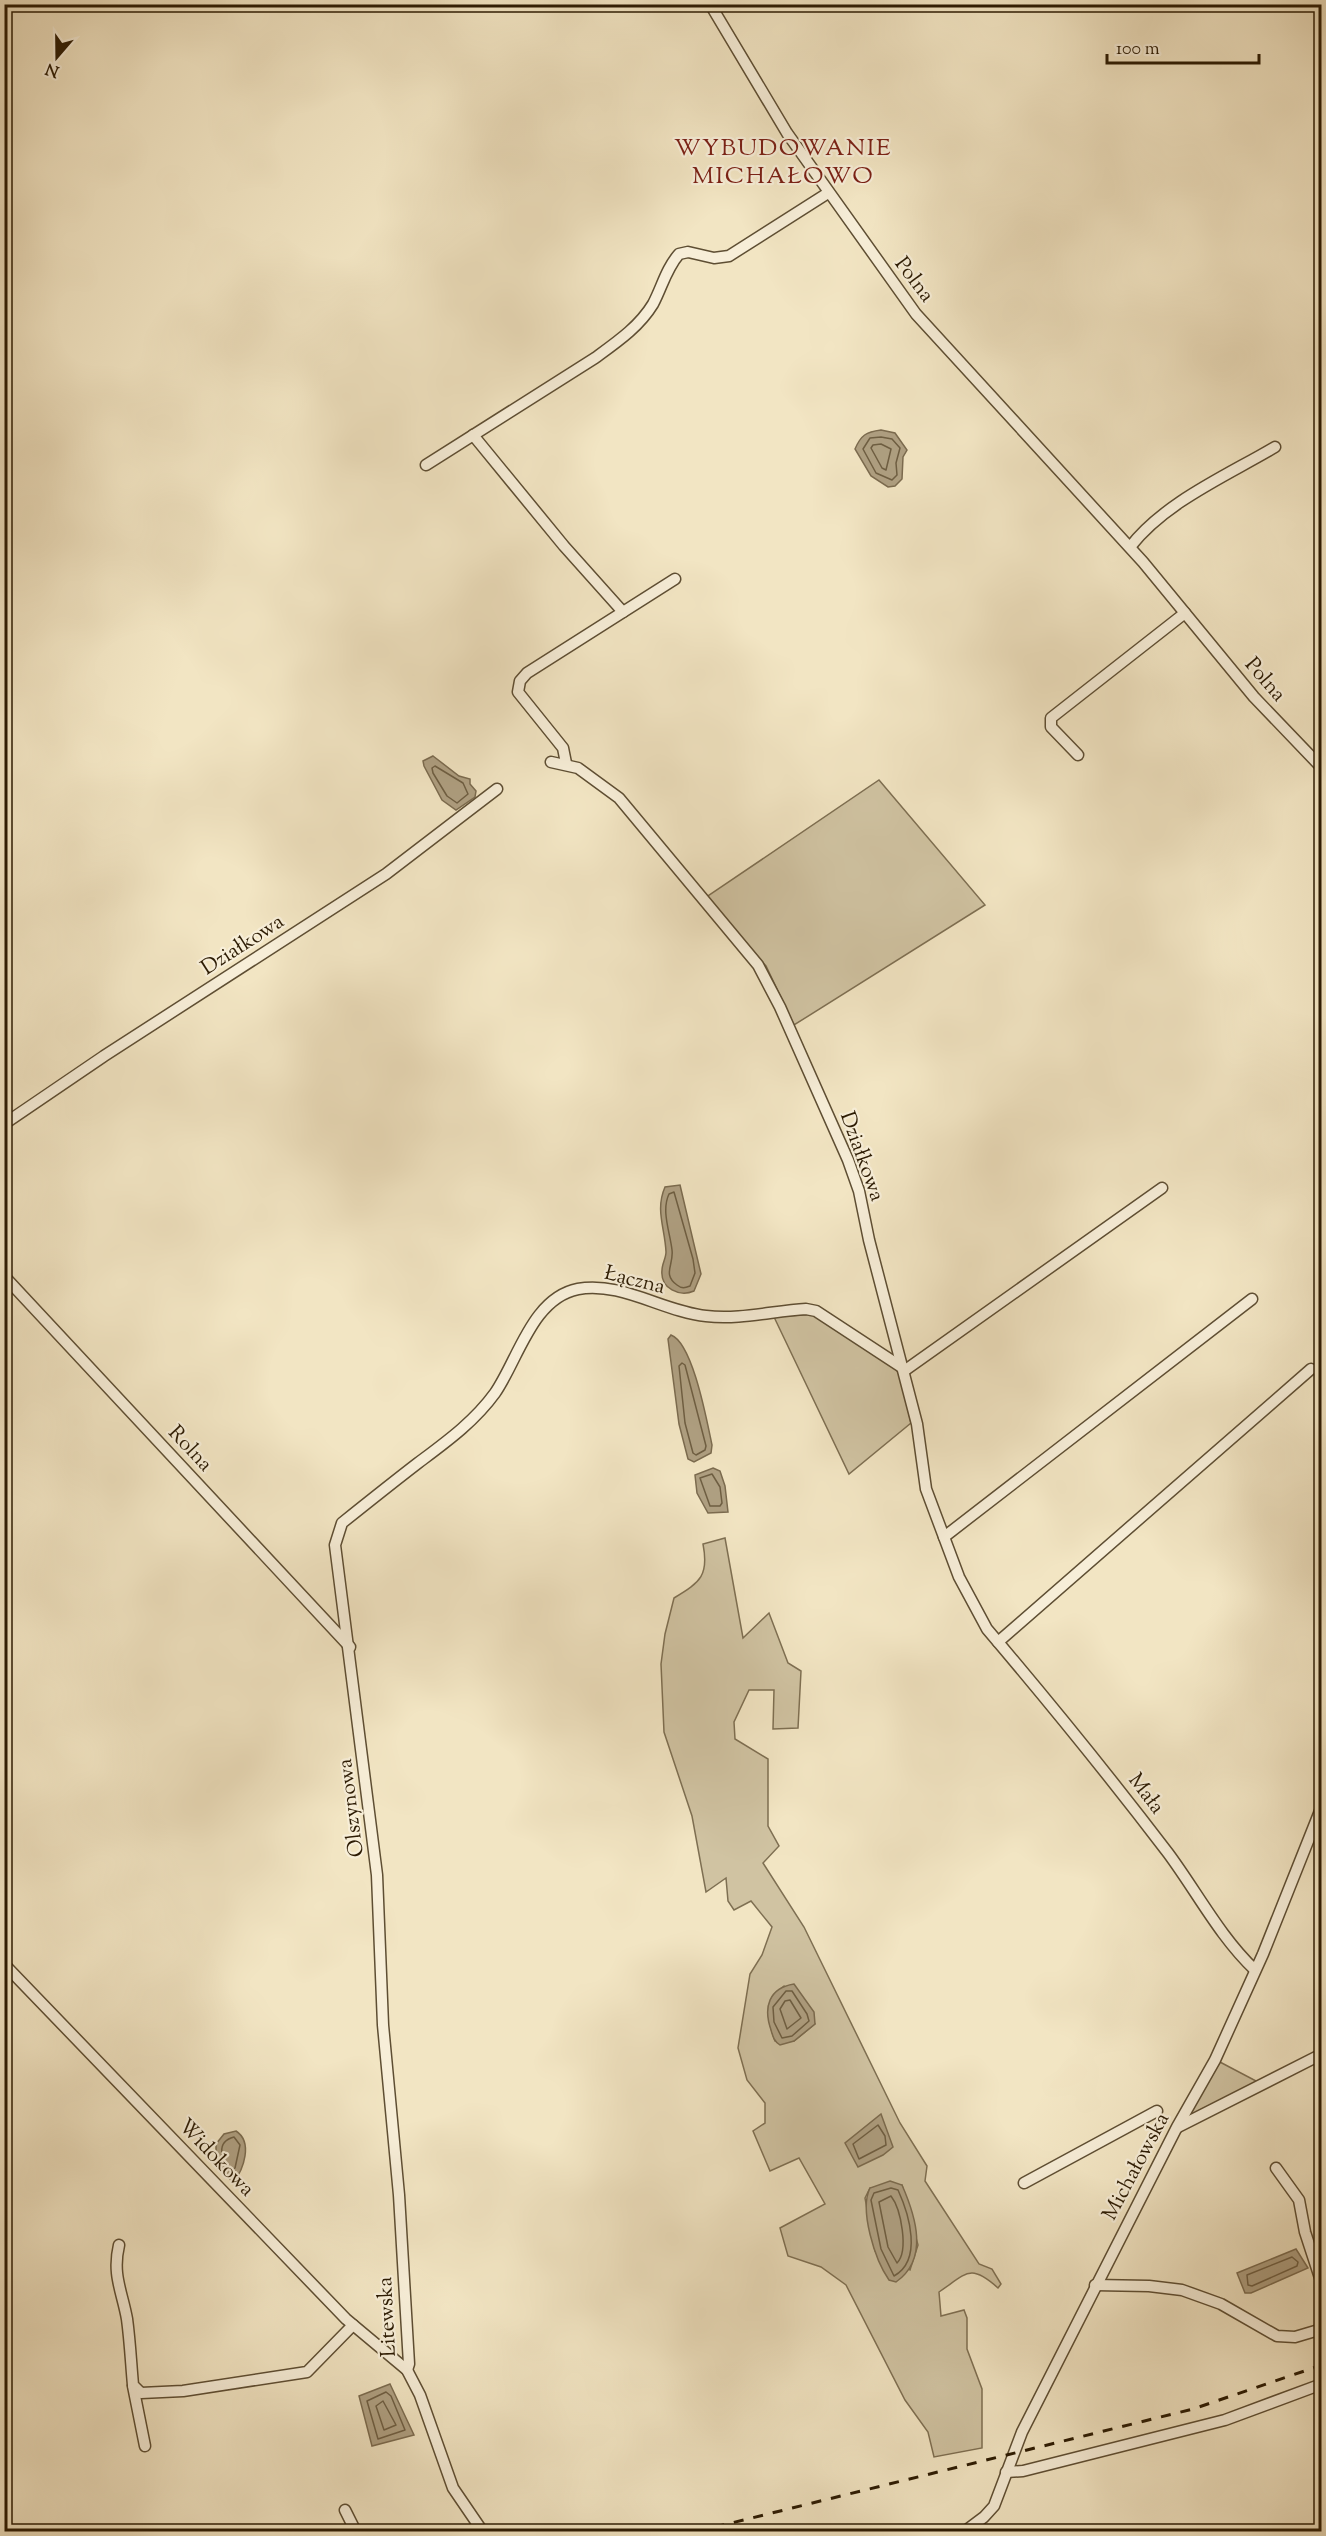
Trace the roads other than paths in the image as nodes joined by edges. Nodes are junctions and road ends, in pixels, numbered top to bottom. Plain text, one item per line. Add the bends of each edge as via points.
1 (710, 4) edge
2 (828, 193) junction
3 (473, 435) junction
4 (1275, 447) dead end
5 (426, 465) dead end
6 (1130, 547) junction
7 (675, 579) dead end
8 (623, 612) junction
9 (1185, 613) junction
10 (1078, 755) dead end
11 (552, 762) dead end
12 (566, 763) junction
13 (1322, 768) edge
14 (497, 789) dead end
15 (4, 1124) edge
16 (1162, 1188) dead end
17 (4, 1276) edge
18 (1252, 1299) dead end
19 (1311, 1368) dead end
20 (904, 1369) junction
21 (338, 1531) joint
22 (944, 1537) junction
23 (999, 1644) junction
24 (350, 1647) junction
25 (1322, 1806) edge
26 (1317, 1830) edge
27 (4, 1964) edge
28 (1255, 1970) junction
29 (1321, 2054) edge
30 (389, 2082) joint
31 (1157, 2111) dead end
32 (1177, 2127) junction
33 (1276, 2168) dead end
34 (1024, 2183) dead end
35 (119, 2245) dead end
36 (1322, 2284) edge
37 (1095, 2285) junction
38 (353, 2325) junction
39 (1322, 2329) edge
40 (407, 2370) junction
41 (1322, 2384) edge
42 (133, 2385) junction
43 (145, 2446) dead end
44 (1006, 2472) junction
45 (345, 2510) dead end
46 (356, 2532) edge
47 (483, 2532) edge
48 (964, 2532) edge

1 - 2 street, Polna via 782,126
2 - 3 street via 729,256 679,254 636,327 595,358
2 - 6 street, Polna via 916,314
3 - 5 street
3 - 8 street
4 - 6 street via 1170,510 1145,528
6 - 9 street, Polna
7 - 8 street
8 - 12 street via 520,681 518,692 563,748
9 - 10 street via 1051,718 1052,727
9 - 13 street, Polna via 1254,697
11 - 12 street, Działkowa
12 - 20 street, Działkowa via 620,798 758,965 848,1160
14 - 15 street, Działkowa via 386,874
16 - 20 street
17 - 24 street, Rolna
18 - 22 street
19 - 23 street
20 - 21 street, Łączna via 816,1311 708,1317 597,1288 576,1289 558,1298 538,1316 496,1392 472,1420 342,1523
20 - 22 street, Działkowa via 918,1428 926,1489
21 - 24 street, Olszynowa via 335,1545
22 - 23 street, Działkowa via 972,1604
23 - 28 street, Mała via 1104,1769 1236,1952
24 - 30 street, Olszynowa via 377,1875
25 - 26 street, Michałowska
26 - 28 street, Michałowska
27 - 38 street, Widokowa
28 - 32 street, Michałowska via 1215,2060
29 - 32 street
30 - 40 street, Litewska
31 - 34 street
32 - 37 street, Michałowska
33 - 36 street via 1299,2200
35 - 42 street via 115,2263 126,2317
37 - 39 street via 1182,2290 1221,2304 1277,2336 1295,2337
37 - 44 street, Michałowska
38 - 40 street, Widokowa
38 - 42 street via 307,2372 183,2391 141,2392
40 - 47 street, Litewska via 420,2395 453,2488
41 - 44 street via 1224,2420
42 - 43 street
44 - 48 street, Michałowska via 994,2506
45 - 46 street

